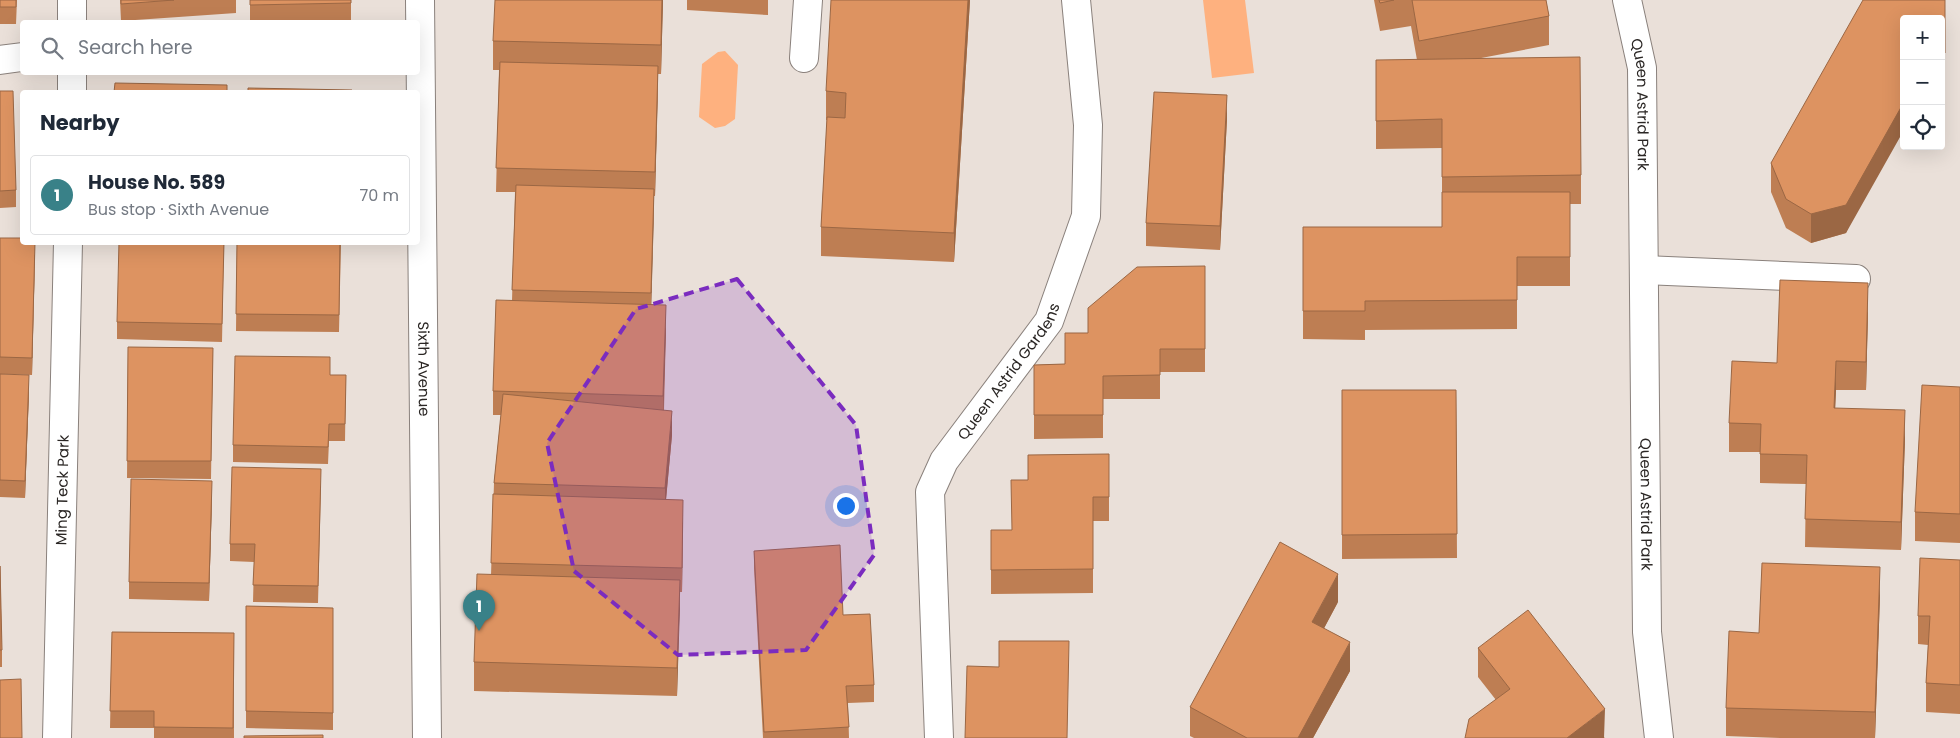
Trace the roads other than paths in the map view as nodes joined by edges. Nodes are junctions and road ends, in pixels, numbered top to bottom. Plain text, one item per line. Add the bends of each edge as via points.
1 (72, 0) edge
2 (420, 0) edge
3 (808, 0) edge
4 (1076, 0) edge
5 (1627, 0) edge
6 (72, 20) edge
7 (420, 20) edge
8 (20, 57) edge
9 (804, 58) dead end
10 (0, 60) edge
11 (72, 75) edge
12 (419, 75) edge
13 (72, 90) edge
14 (419, 90) edge
15 (420, 140) edge
16 (68, 245) edge
17 (1644, 270) junction
18 (1856, 279) dead end
19 (57, 738) edge
20 (427, 738) edge
21 (938, 738) edge
22 (1660, 738) edge

1 - 6 street
2 - 7 street, Sixth Avenue
3 - 9 street
4 - 21 street, Queen Astrid Gardens via 1088,125 1086,216 1048,321 944,461 930,492
5 - 17 street, Queen Astrid Park via 1642,68
8 - 10 street
11 - 13 street
12 - 14 street, Sixth Avenue
15 - 20 street, Sixth Avenue
16 - 19 street, Ming Teck Park
17 - 18 street
17 - 22 street, Queen Astrid Park via 1647,632

